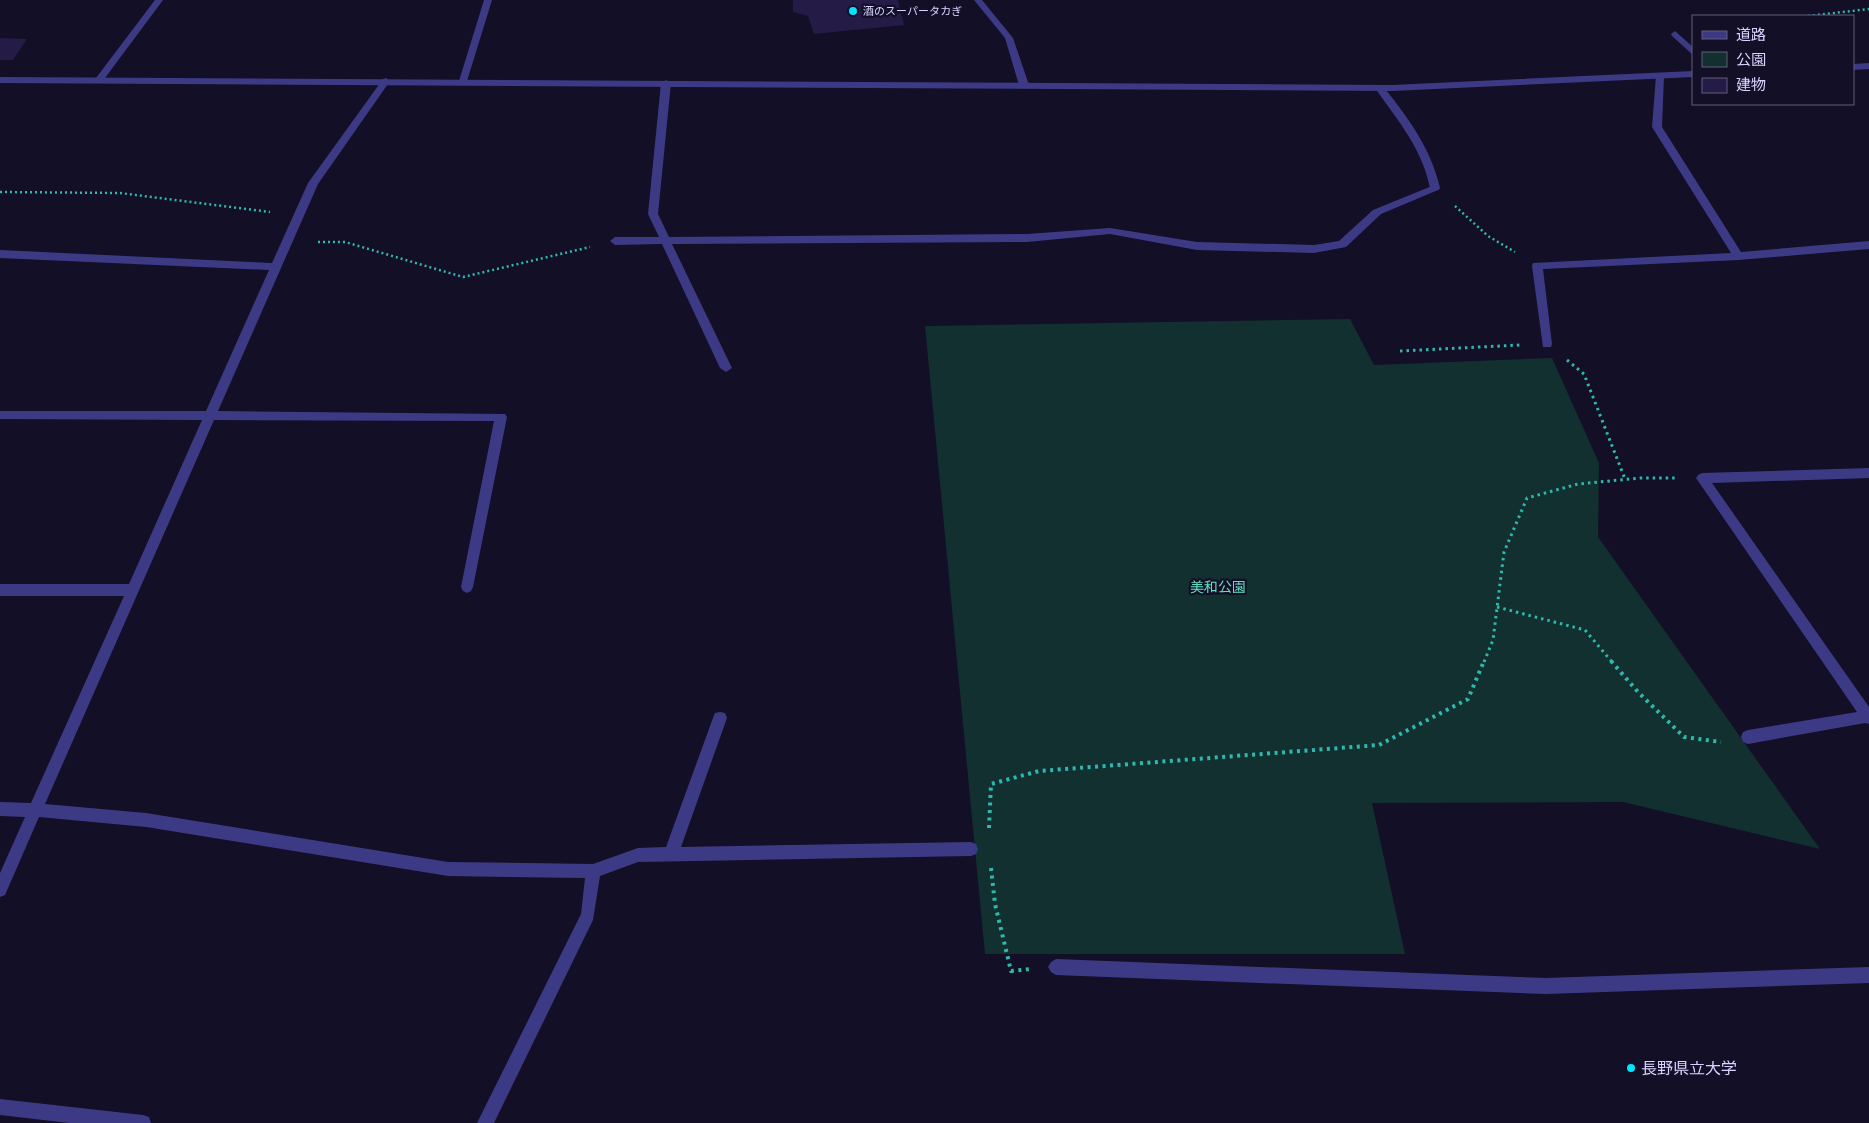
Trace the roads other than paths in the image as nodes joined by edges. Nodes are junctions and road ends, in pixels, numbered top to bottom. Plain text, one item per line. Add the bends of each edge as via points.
1 (159, 0) edge
2 (488, 0) edge
3 (978, 0) edge
4 (1675, 34) dead end
5 (1692, 51) edge
6 (1869, 66) edge
7 (1854, 67) edge
8 (1692, 74) edge
9 (1660, 76) junction
10 (0, 80) edge
11 (99, 80) junction
12 (386, 81) junction
13 (463, 81) junction
14 (666, 83) junction
15 (1024, 85) junction
16 (1380, 88) junction
17 (615, 241) road end
18 (667, 242) junction
19 (1869, 245) edge
20 (0, 254) edge
21 (1738, 256) junction
22 (275, 267) junction
23 (1547, 344) road end
24 (726, 368) dead end
25 (0, 415) edge
26 (209, 415) junction
27 (1869, 473) edge
28 (467, 587) dead end
29 (0, 590) edge
30 (132, 590) junction
31 (1869, 717) edge
32 (720, 718) dead end
33 (1748, 737) road end
34 (0, 809) edge
35 (35, 810) junction
36 (971, 849) road end
37 (671, 854) junction
38 (593, 871) junction
39 (0, 890) edge
40 (1056, 967) road end
41 (1869, 975) edge
42 (0, 1107) edge
43 (143, 1123) edge
44 (485, 1123) edge

1 - 11 street
2 - 13 street
3 - 15 street via 1009,38
4 - 5 street
6 - 7 street
8 - 9 street
9 - 16 street
9 - 21 street via 1657,127
10 - 11 street
11 - 12 street
12 - 13 street
12 - 22 street via 313,182
13 - 14 street
14 - 15 street
14 - 18 street via 653,214
15 - 16 street
16 - 18 street via 1423,146 1433,171 1435,188 1378,212 1342,244 1314,249 1197,246 1110,231 1027,238
17 - 18 street
18 - 24 street
19 - 21 street
20 - 22 street
21 - 23 street via 1537,266
22 - 26 street
25 - 26 street
26 - 28 street via 501,417
26 - 30 street
27 - 31 street via 1702,478
29 - 30 street
30 - 35 street
31 - 33 street
32 - 37 street
34 - 35 street
35 - 38 street via 146,820 448,869
35 - 39 street
36 - 37 street
37 - 38 street via 638,856
38 - 44 street via 588,915
40 - 41 street via 1546,986
42 - 43 street

